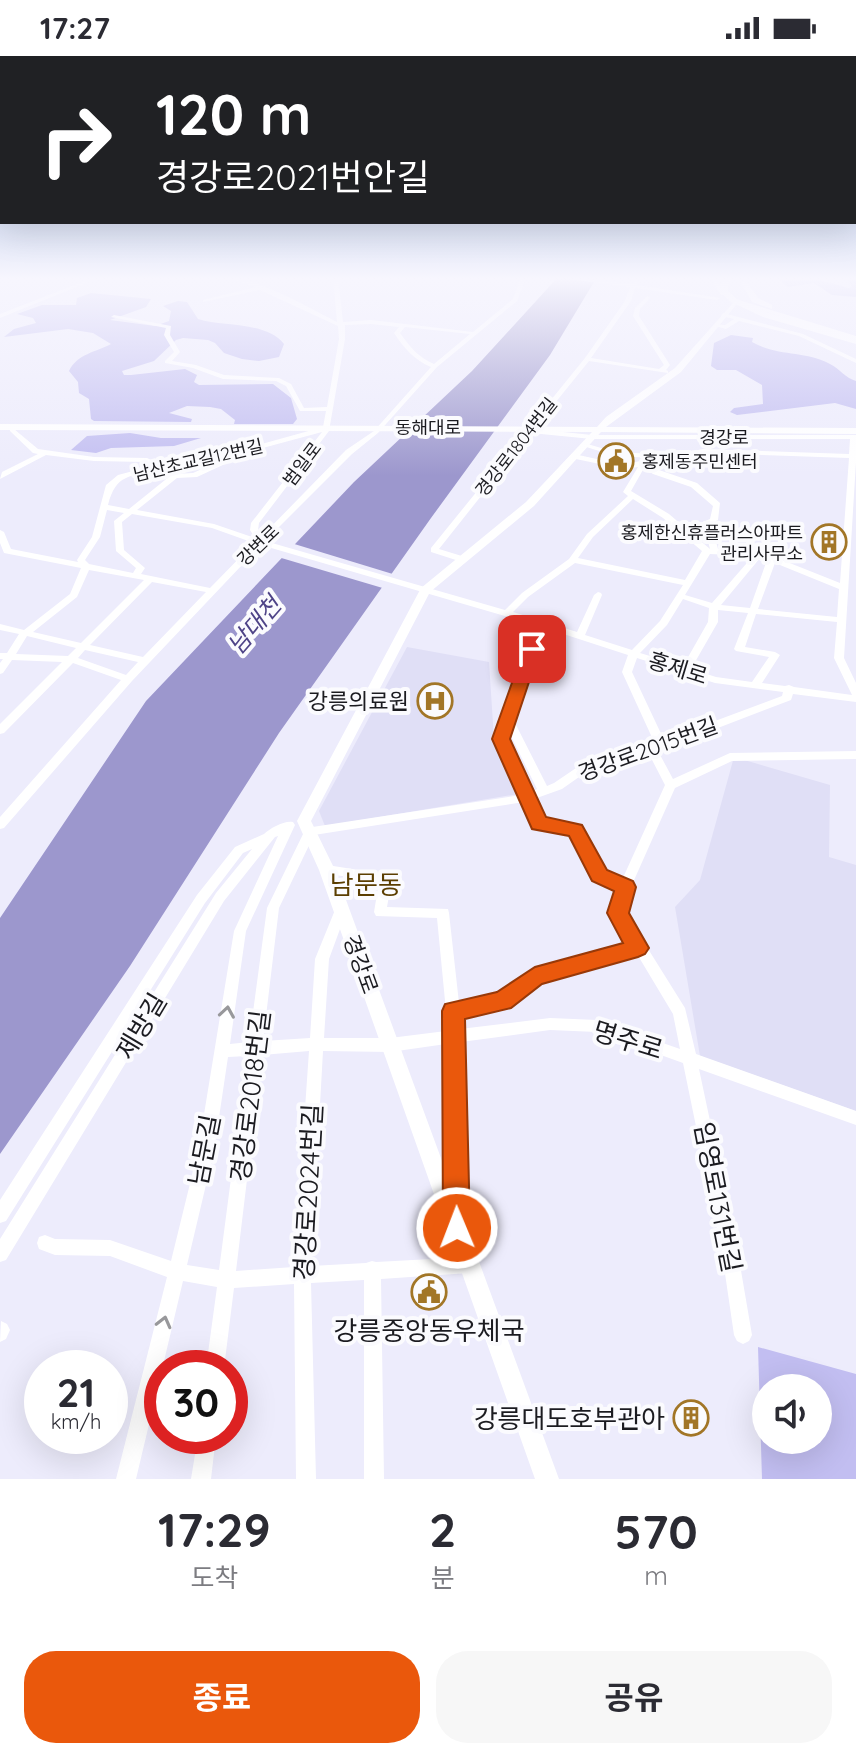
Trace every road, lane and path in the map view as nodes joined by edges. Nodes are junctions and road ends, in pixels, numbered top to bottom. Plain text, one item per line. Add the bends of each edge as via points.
1 (172, 343) edge
2 (339, 343) edge
3 (405, 343) edge
4 (460, 343) edge
5 (598, 343) edge
6 (653, 343) edge
7 (699, 343) edge
8 (819, 343) edge
9 (587, 359) junction
10 (856, 361) edge
11 (435, 366) junction
12 (661, 371) junction
13 (674, 373) junction
14 (328, 409) junction
15 (4, 426) edge
16 (327, 428) junction
17 (770, 429) junction
18 (531, 431) junction
19 (854, 433) edge
20 (592, 437) junction
21 (785, 437) junction
22 (584, 445) junction
23 (259, 447) junction
24 (44, 453) junction
25 (650, 455) junction
26 (574, 456) junction
27 (853, 456) junction
28 (642, 464) junction
29 (158, 467) junction
30 (175, 476) junction
31 (0, 477) edge
32 (632, 496) junction
33 (105, 507) junction
34 (133, 511) junction
35 (853, 519) edge
36 (254, 530) junction
37 (0, 532) edge
38 (239, 535) junction
39 (264, 543) junction
40 (710, 550) junction
41 (759, 554) junction
42 (462, 559) junction
43 (772, 559) junction
44 (573, 560) junction
45 (86, 566) junction
46 (135, 576) junction
47 (150, 579) junction
48 (688, 583) junction
49 (842, 587) junction
50 (417, 588) junction
51 (212, 591) junction
52 (598, 595) dead end
53 (681, 596) junction
54 (714, 607) junction
55 (752, 612) junction
56 (507, 613) junction
57 (841, 620) junction
58 (541, 625) junction
59 (0, 627) edge
60 (24, 634) junction
61 (580, 636) junction
62 (84, 647) junction
63 (633, 654) junction
64 (5, 656) edge
65 (72, 659) junction
66 (146, 661) junction
67 (686, 670) junction
68 (0, 671) edge
69 (128, 679) junction
70 (756, 684) junction
71 (789, 688) junction
72 (856, 697) edge
73 (508, 719) junction
74 (0, 730) edge
75 (655, 746) junction
76 (856, 755) edge
77 (671, 785) junction
78 (544, 792) junction
79 (526, 798) junction
80 (0, 825) edge
81 (301, 826) junction
82 (271, 834) junction
83 (327, 870) junction
84 (625, 887) junction
85 (341, 910) junction
86 (638, 948) junction
87 (453, 1011) junction
88 (454, 1037) junction
89 (316, 1044) junction
90 (390, 1045) junction
91 (256, 1046) junction
92 (221, 1051) junction
93 (690, 1059) junction
94 (855, 1119) edge
95 (0, 1215) edge
96 (457, 1228) junction
97 (45, 1243) dead end
98 (0, 1254) edge
99 (469, 1265) junction
100 (372, 1269) junction
101 (177, 1272) junction
102 (302, 1274) junction
103 (226, 1280) junction
104 (743, 1335) dead end
105 (217, 1350) edge
106 (204, 1454) edge
107 (126, 1479) edge
108 (201, 1479) edge
109 (306, 1479) edge
110 (374, 1479) edge
111 (547, 1479) edge

1 - 14 street via 177,352 167,362 223,377 277,379 289,385 302,410
2 - 14 street, 범일로
3 - 11 street via 420,362
4 - 11 street, 강변로
5 - 9 street, 경강로1804번길
6 - 12 street via 667,365
7 - 13 main road
8 - 10 street
9 - 12 street
9 - 18 street, 경강로1804번길
11 - 39 street, 강변로
12 - 13 street
13 - 20 main road
14 - 16 street, 범일로
15 - 17 main road, 동해대로
15 - 24 street
16 - 23 street, 남산초교길12번길
16 - 36 street, 범일로
17 - 19 main road, 동해대로
17 - 21 main road
18 - 20 street, 경강로
18 - 42 street, 경강로1804번길 via 434,550
19 - 21 street, 경강로
19 - 27 street
20 - 21 street, 경강로
20 - 22 main road
22 - 25 street via 615,454
22 - 26 main road
23 - 29 street, 남산초교길12번길
23 - 30 street via 194,475
24 - 29 street via 136,458
24 - 31 street
25 - 27 street via 703,451
25 - 28 street
26 - 28 street via 624,467
26 - 42 main road via 509,523
27 - 35 street
28 - 32 street via 627,492
28 - 40 street via 694,485 717,505 714,520 707,522
29 - 30 street
29 - 33 street, 남산초교길12번길 via 121,477 109,487
30 - 34 street
32 - 40 street
32 - 44 street via 582,541
33 - 34 street, 홍제로
33 - 45 street, 남산초교길12번길 via 96,537 81,560
34 - 38 street, 홍제로
34 - 46 street via 118,521 118,536 120,551 141,568
35 - 49 street
36 - 38 street
36 - 39 street
37 - 45 street via 7,551
38 - 39 street, 홍제로
39 - 50 street, 홍제로
39 - 51 street, 강변로
40 - 41 street
40 - 48 street
41 - 43 street
41 - 54 street
42 - 50 main road
43 - 49 street
43 - 55 street
44 - 48 street
44 - 56 street
45 - 46 street
45 - 60 street, 남산초교길12번길 via 74,595
46 - 47 street
47 - 51 street
47 - 62 street
48 - 53 street
49 - 57 street
50 - 56 street, 홍제로
50 - 81 main road
51 - 66 street, 강변로
52 - 61 street
53 - 54 street
53 - 63 street via 664,623
54 - 55 street
54 - 67 street via 713,622
55 - 57 street
55 - 70 street via 739,649 775,655
56 - 58 street, 홍제로
57 - 72 street via 839,658
58 - 61 street, 홍제로
58 - 73 street
59 - 60 street
60 - 62 street
60 - 64 street, 남산초교길12번길
61 - 63 street, 홍제로
62 - 65 street
62 - 66 street
63 - 67 street, 홍제로
63 - 75 street via 627,672
64 - 65 street
64 - 68 street, 남산초교길12번길
65 - 69 street
65 - 74 street
66 - 69 street, 강변로
67 - 70 street, 홍제로 via 715,680
69 - 80 street, 강변로
70 - 71 street, 홍제로
71 - 72 street, 홍제로
71 - 75 street, 경강로2015번길 via 787,698
73 - 78 street
73 - 79 street via 501,739
75 - 77 street
75 - 78 street, 경강로2015번길 via 586,767
76 - 77 street via 730,757
77 - 84 street
78 - 79 street, 경강로2015번길
79 - 81 street, 경강로2015번길
79 - 84 street via 539,823 576,830 600,875
81 - 82 street, 제방길
81 - 83 main road, 경강로
81 - 91 street, 경강로2018번길 via 273,908
92 -> 81 street, 남문길 via 240,931
82 - 95 street via 239,850 201,899
82 - 98 street, 제방길 via 220,897
83 - 85 main road, 경강로
83 - 87 street via 386,878 380,912 443,913
84 - 86 street, 임영로131번길 via 618,913
85 - 89 street, 경강로2024번길 via 322,959
85 - 90 main road, 경강로
86 - 87 street via 535,976 503,1000
86 - 93 street, 임영로131번길 via 680,1012
87 - 88 street
88 - 90 street, 명주로
88 - 93 street, 명주로 via 550,1024 597,1026
88 - 96 street
89 - 90 street, 명주로
89 - 91 street, 명주로
89 - 102 street, 경강로2024번길
90 - 96 main road, 경강로
91 - 92 street, 명주로
91 - 103 street, 경강로2018번길
92 - 101 street, 남문길 via 206,1151
93 - 94 street, 명주로
93 - 104 street, 임영로131번길
96 - 99 main road, 경강로
97 - 101 street via 110,1248
99 - 100 street
99 - 111 main road, 경강로
100 - 102 street
100 - 110 street
101 - 103 street
107 -> 101 street, 남문길
102 - 103 street
102 - 109 street, 경강로2024번길
103 - 105 street, 경강로2018번길
106 - 108 street

